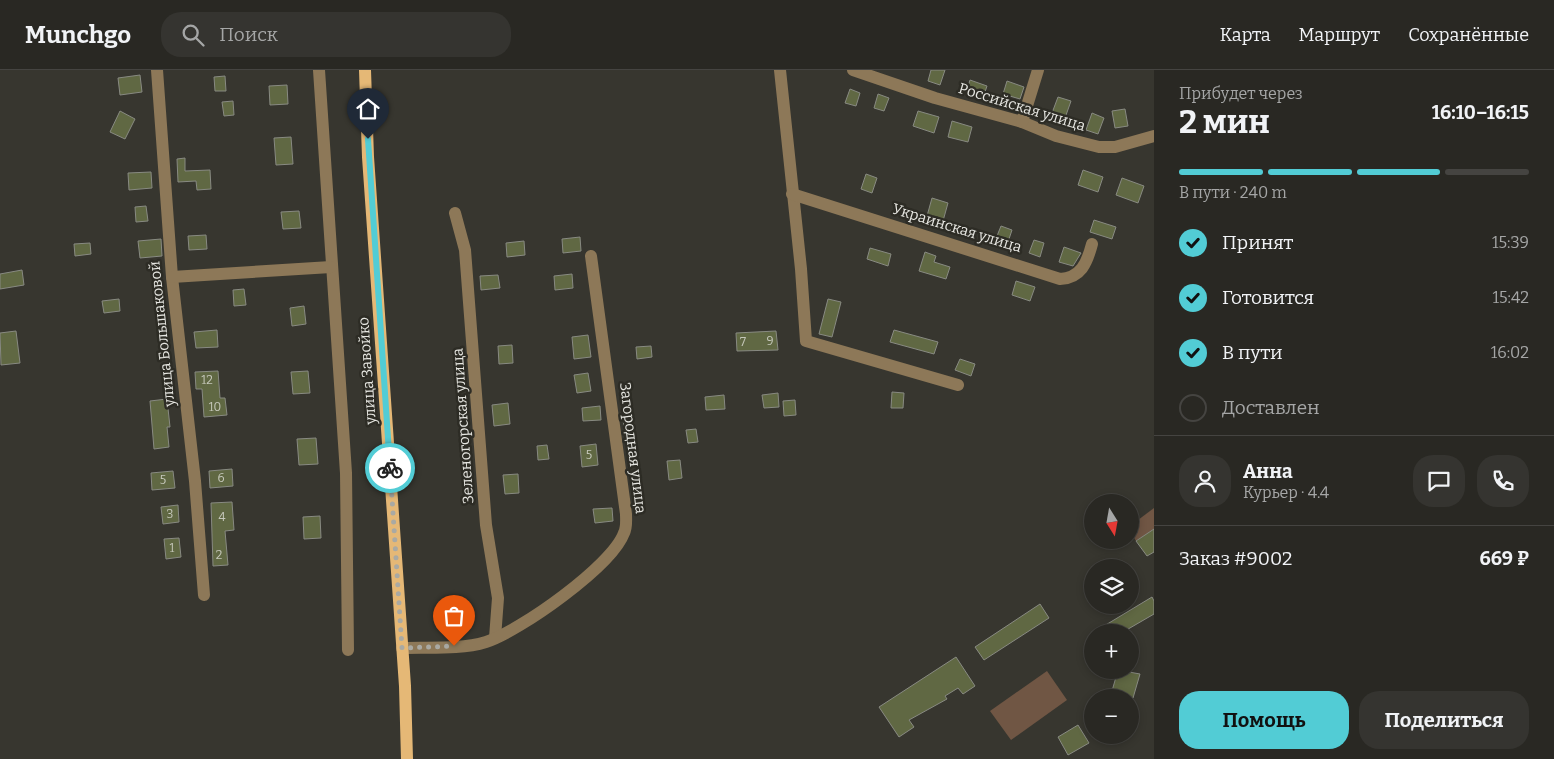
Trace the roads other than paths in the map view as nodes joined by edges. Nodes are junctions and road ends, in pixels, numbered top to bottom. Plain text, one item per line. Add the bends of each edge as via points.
1 (157, 70) edge
2 (318, 70) edge
3 (365, 70) edge
4 (780, 70) edge
5 (853, 70) edge
6 (1038, 70) edge
7 (1022, 122) junction
8 (1154, 136) edge
9 (792, 194) junction
10 (455, 213) dead end
11 (1092, 244) dead end
12 (591, 256) dead end
13 (331, 267) junction
14 (172, 277) junction
15 (958, 385) dead end
16 (204, 595) dead end
17 (495, 638) junction
18 (402, 648) junction
19 (348, 650) dead end
20 (407, 759) edge

1 - 14 street, улица Большаковой
2 - 13 street
3 - 18 main road, улица Завойко via 368,156
4 - 9 street
5 - 7 street, Российская улица via 935,98
6 - 7 street
7 - 8 street, Российская улица via 1056,136 1099,147 1115,147
9 - 11 street, Украинская улица via 1060,279 1079,274 1088,260
9 - 15 street via 806,341
10 - 17 street, Зеленогорская улица via 465,250 486,525 498,598
12 - 17 street, Загородная улица via 626,514 625,532 612,551 581,581
13 - 14 street
13 - 19 street via 346,473
14 - 16 street, улица Большаковой
17 - 18 street, Загородная улица via 476,644
18 - 20 main road, улица Завойко

